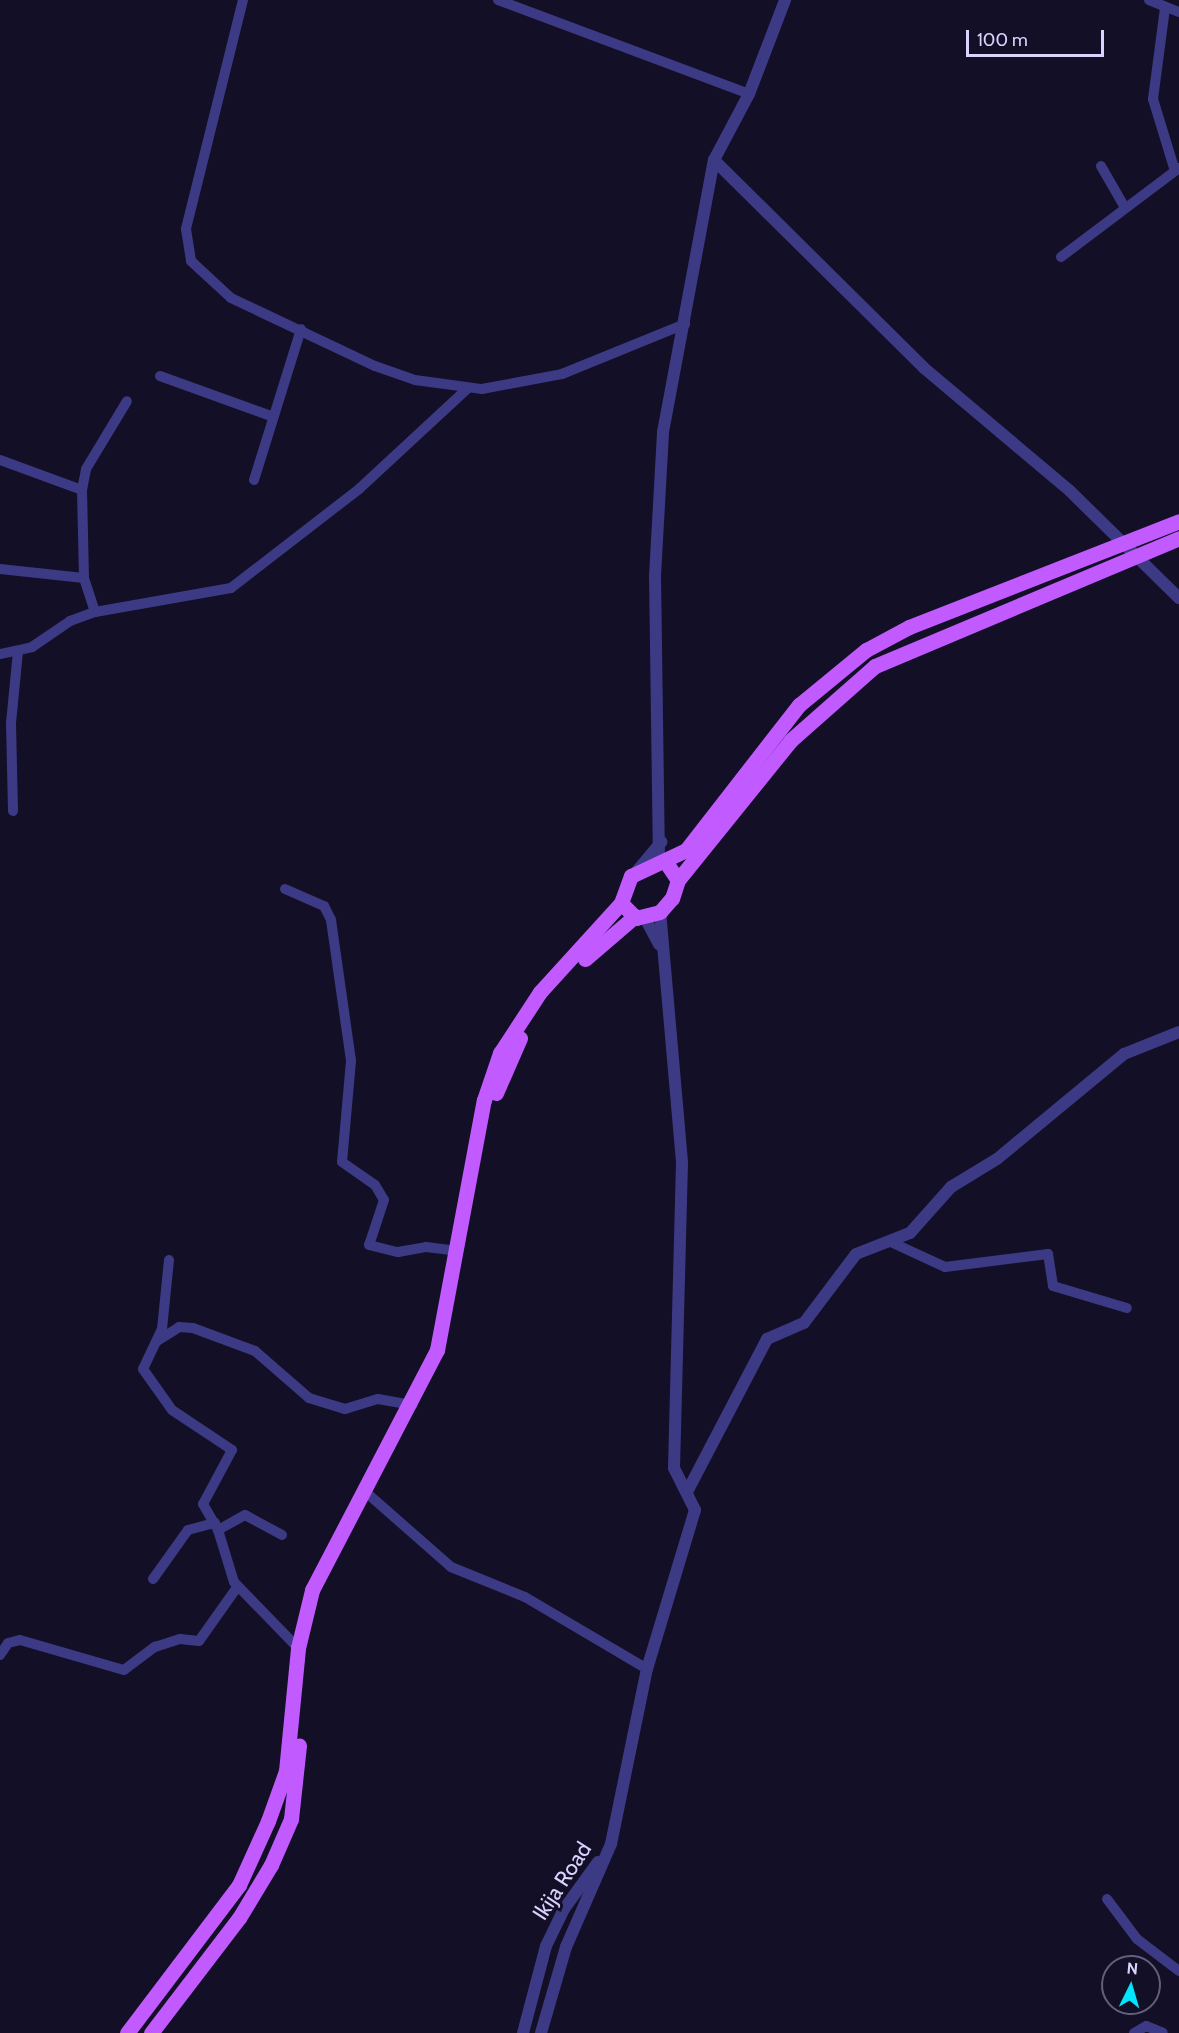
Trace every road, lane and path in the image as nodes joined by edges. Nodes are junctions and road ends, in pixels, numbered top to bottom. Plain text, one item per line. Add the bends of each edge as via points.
1 (243, 0) edge
2 (498, 0) edge
3 (785, 0) edge
4 (1149, 0) edge
5 (1165, 8) junction
6 (1179, 12) edge
7 (749, 94) junction
8 (714, 160) junction
9 (1101, 166) dead end
10 (1177, 170) edge
11 (1124, 206) junction
12 (1061, 257) dead end
13 (685, 324) junction
14 (301, 329) junction
15 (160, 376) dead end
16 (468, 388) junction
17 (127, 401) dead end
18 (271, 416) junction
19 (0, 460) edge
20 (254, 480) dead end
21 (82, 490) junction
22 (1179, 521) edge
23 (1179, 538) edge
24 (0, 569) edge
25 (84, 578) junction
26 (1179, 598) edge
27 (95, 612) junction
28 (18, 652) junction
29 (0, 654) edge
30 (13, 811) dead end
31 (661, 842) junction
32 (662, 861) junction
33 (637, 871) junction
34 (678, 880) junction
35 (285, 889) dead end
36 (621, 903) junction
37 (660, 912) junction
38 (640, 917) junction
39 (666, 952) junction
40 (1179, 1032) edge
41 (893, 1243) junction
42 (458, 1251) junction
43 (169, 1260) dead end
44 (1127, 1308) dead end
45 (154, 1342) junction
46 (412, 1405) junction
47 (368, 1494) junction
48 (695, 1510) junction
49 (216, 1526) junction
50 (282, 1535) dead end
51 (153, 1579) dead end
52 (238, 1586) junction
53 (298, 1648) junction
54 (0, 1655) edge
55 (647, 1669) junction
56 (611, 1844) junction
57 (1107, 1899) dead end
58 (1179, 1971) edge
59 (128, 2033) edge
60 (151, 2033) edge
61 (523, 2033) edge
62 (541, 2033) edge
63 (1134, 2033) edge
64 (1163, 2033) edge

1 - 14 street via 197,182 186,246 191,261 231,298
2 - 7 street
3 - 7 street
4 - 5 street
5 - 6 street
5 - 10 street via 1153,99
7 - 8 street
8 - 13 street via 699,218
8 - 26 street via 924,368 1070,491
9 - 11 street
10 - 11 street
11 - 12 street
13 - 16 street via 562,374
13 - 31 street via 663,432 657,502
14 - 16 street via 375,366 416,380
14 - 18 street
15 - 18 street
16 - 27 street via 359,489 255,574 203,595
17 - 21 street via 86,469
18 - 20 street
19 - 21 street
21 - 25 street
22 - 32 main road via 909,627 866,650 799,705 749,762 686,850
23 - 34 main road via 906,648 875,666 791,740
24 - 25 street
25 - 27 street
27 - 28 street
28 - 29 street
28 - 30 street via 11,723
31 - 32 street
31 - 33 street
32 - 33 main road
32 - 34 main road
33 - 36 main road
34 - 37 main road
35 - 42 street via 324,906 331,920 351,1061 342,1162 375,1185 384,1200 369,1245 398,1252 426,1247
36 - 38 main road
36 - 42 main road via 540,992 500,1053 484,1100
37 - 38 main road
37 - 39 street via 659,933
38 - 39 street
38 - 47 main road via 547,999 510,1056 493,1103 444,1351
39 - 48 street via 682,1162 674,1468
40 - 41 street via 1124,1054 997,1159 951,1187
41 - 44 street via 945,1267 1048,1254 1053,1286
41 - 48 street via 856,1254 804,1323 767,1339 684,1488
42 - 46 main road via 437,1350
43 - 45 street via 162,1329
45 - 46 street via 185,1326 255,1351 309,1398 347,1409 378,1399
45 - 49 street via 145,1354 147,1381 176,1414 232,1449 203,1498
46 - 53 main road via 329,1548 312,1590
47 - 55 street via 452,1567 525,1597
47 - 60 main road via 338,1548 313,1616 291,1819 239,1918
48 - 55 street
49 - 50 street via 245,1515
49 - 51 street via 188,1530
49 - 52 street
52 - 53 street
52 - 54 street via 199,1641 162,1644 123,1670 20,1640 8,1644
53 - 59 main road via 286,1771 253,1859
55 - 56 street
56 - 61 street, Ikija Road via 564,1909 546,1946
56 - 62 street, Ikija Road via 566,1947
57 - 58 street via 1137,1939
63 - 64 street via 1146,2026

